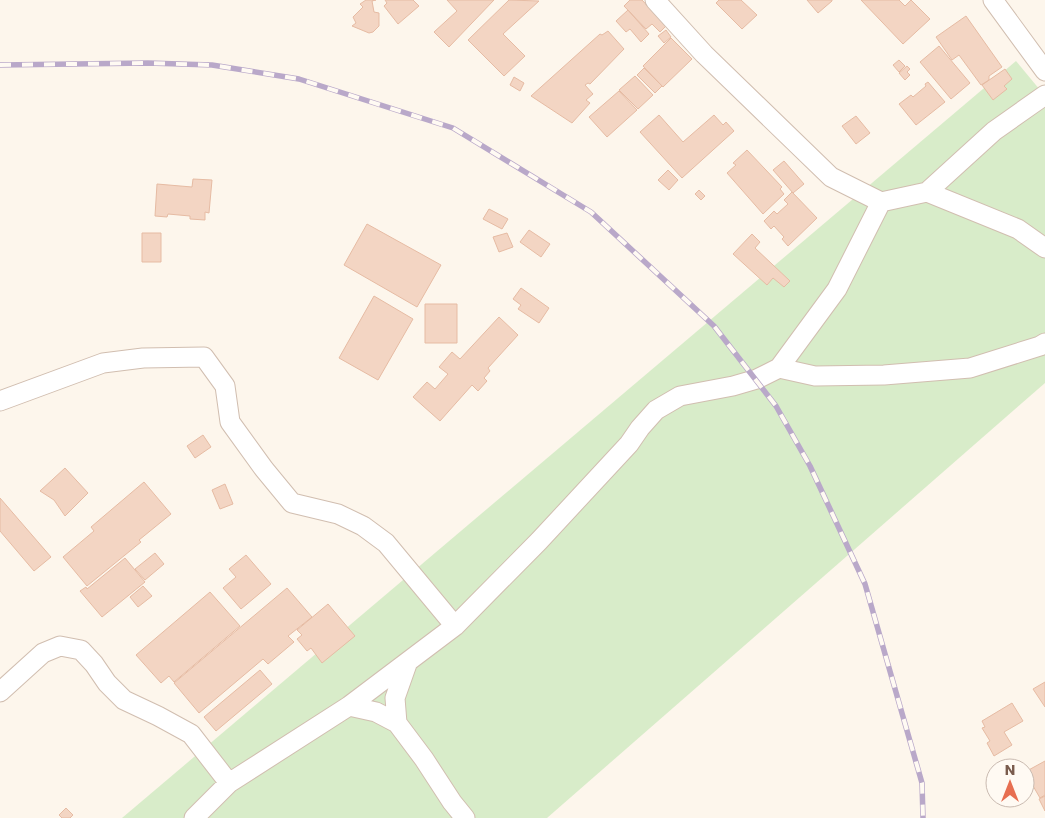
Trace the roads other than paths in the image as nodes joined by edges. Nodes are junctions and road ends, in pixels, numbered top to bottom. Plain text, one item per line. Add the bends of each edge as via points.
1 (655, 0) edge
2 (994, 0) edge
3 (1045, 71) edge
4 (1045, 95) edge
5 (927, 192) junction
6 (880, 202) junction
7 (1018, 229) junction
8 (1045, 229) edge
9 (1045, 248) edge
10 (1045, 343) edge
11 (779, 368) junction
12 (0, 401) edge
13 (455, 626) junction
14 (406, 664) junction
15 (0, 692) edge
16 (349, 706) junction
17 (397, 723) junction
18 (229, 783) junction
19 (194, 818) edge
20 (464, 818) edge

1 - 6 street via 704,54 831,177
2 - 3 street
4 - 5 street via 994,131
5 - 6 street
5 - 7 street
6 - 11 street via 837,289
7 - 8 street
7 - 9 street
10 - 11 street via 970,368 855,376 815,376
11 - 13 street via 733,386 680,396 656,410 539,541
12 - 13 street via 103,363 143,358 204,357 225,386 230,422 292,503 338,514 363,526 386,543
13 - 14 street
14 - 16 street
14 - 17 street via 395,698
15 - 18 street via 43,653 60,646 81,650 124,700 191,734
16 - 17 street via 376,712
16 - 18 street
17 - 20 street
18 - 19 street

